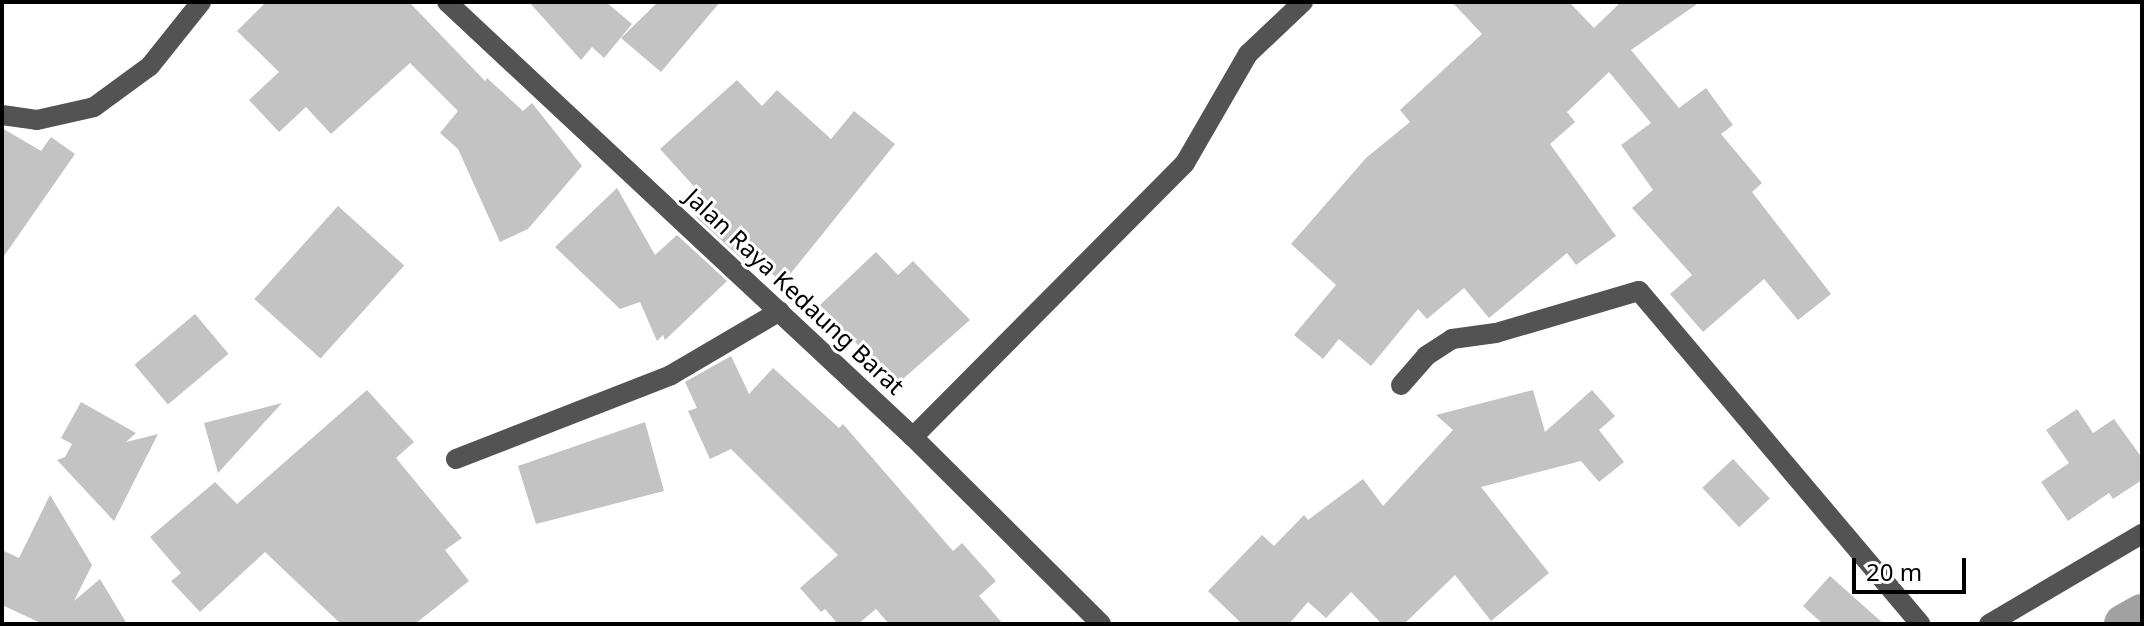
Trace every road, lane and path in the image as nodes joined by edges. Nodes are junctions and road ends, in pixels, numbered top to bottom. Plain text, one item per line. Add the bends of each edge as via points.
1 (201, 2) edge
2 (447, 2) edge
3 (1303, 2) edge
4 (2, 115) edge
5 (780, 311) junction
6 (1401, 385) dead end
7 (913, 437) junction
8 (456, 459) dead end
9 (2142, 534) edge
10 (1101, 624) edge
11 (1920, 624) edge
12 (1989, 624) edge

1 - 4 street via 150,66 94,107 37,120
2 - 5 street, Jalan Raya Kedaung Barat
3 - 7 street via 1248,54 1185,163
5 - 7 street, Jalan Raya Kedaung Barat
5 - 8 street via 671,375
6 - 11 street via 1426,356 1452,339 1496,333 1639,291
7 - 10 street, Jalan Raya Kedaung Barat
9 - 12 street

